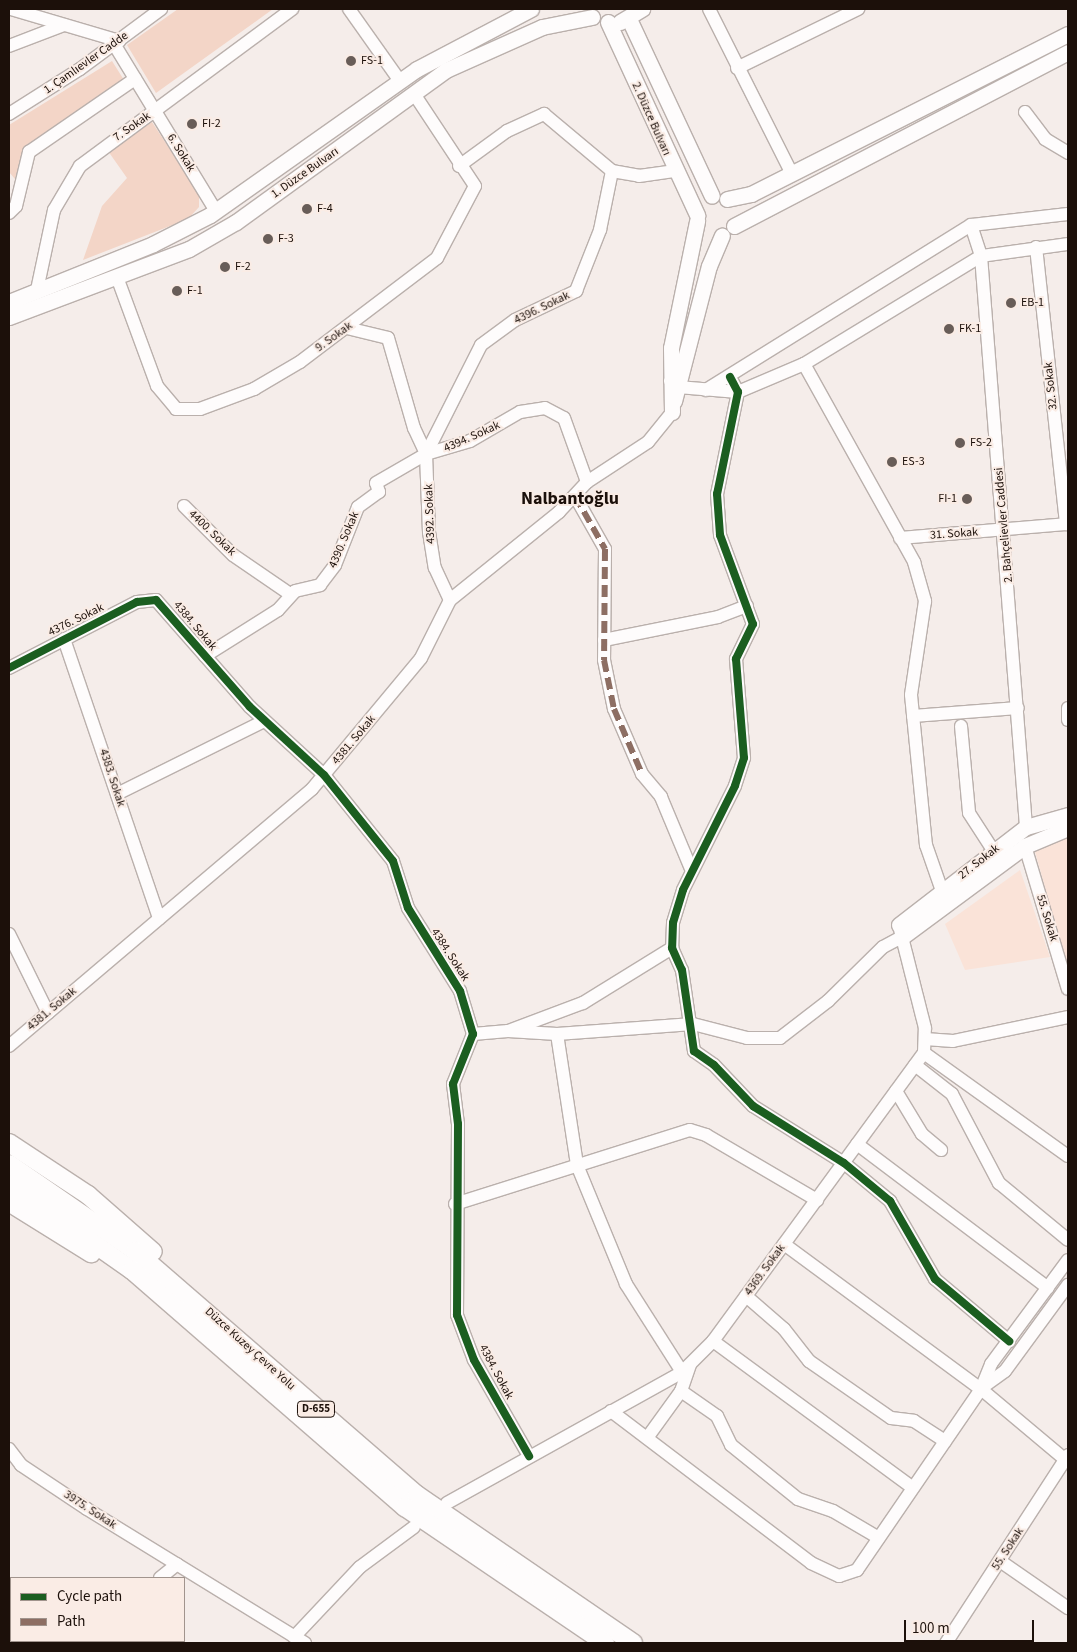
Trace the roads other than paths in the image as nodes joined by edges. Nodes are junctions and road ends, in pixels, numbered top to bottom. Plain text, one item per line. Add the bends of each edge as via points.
1 (11, 9) edge
2 (161, 9) edge
3 (292, 9) edge
4 (349, 9) edge
5 (531, 9) edge
6 (642, 9) edge
7 (709, 9) edge
8 (858, 9) edge
9 (587, 13) edge
10 (628, 19) junction
11 (608, 22) junction
12 (64, 25) junction
13 (1068, 34) edge
14 (116, 43) junction
15 (9, 46) edge
16 (1068, 52) edge
17 (737, 68) junction
18 (135, 79) junction
19 (400, 81) junction
20 (414, 94) junction
21 (155, 112) junction
22 (1025, 112) dead end
23 (9, 114) edge
24 (1068, 153) edge
25 (460, 166) junction
26 (612, 171) junction
27 (674, 171) junction
28 (792, 174) junction
29 (712, 196) junction
30 (728, 199) junction
31 (216, 211) junction
32 (9, 214) edge
33 (1068, 214) edge
34 (697, 218) junction
35 (971, 224) junction
36 (734, 226) junction
37 (722, 236) junction
38 (1068, 244) edge
39 (1036, 247) junction
40 (981, 256) junction
41 (118, 277) junction
42 (37, 290) junction
43 (9, 302) edge
44 (9, 317) edge
45 (347, 328) junction
46 (804, 364) junction
47 (730, 377) junction
48 (673, 384) junction
49 (706, 390) junction
50 (738, 392) junction
51 (672, 412) joint
52 (426, 454) junction
53 (587, 482) junction
54 (575, 496) junction
55 (184, 506) dead end
56 (1067, 524) edge
57 (1005, 531) junction
58 (900, 538) junction
59 (290, 594) junction
60 (156, 600) joint
61 (450, 600) junction
62 (747, 606) junction
63 (64, 639) junction
64 (604, 640) junction
65 (205, 656) junction
66 (9, 668) edge
67 (1018, 708) junction
68 (1068, 708) edge
69 (913, 716) junction
70 (1068, 720) edge
71 (264, 721) junction
72 (961, 726) dead end
73 (324, 775) junction
74 (117, 794) junction
75 (1068, 815) edge
76 (1026, 827) junction
77 (1068, 828) edge
78 (1025, 846) junction
79 (993, 850) junction
80 (692, 871) junction
81 (942, 891) junction
82 (159, 918) junction
83 (900, 931) junction
84 (9, 934) edge
85 (672, 948) junction
86 (1068, 989) edge
87 (48, 1013) junction
88 (1068, 1018) edge
89 (692, 1024) junction
90 (508, 1030) junction
91 (473, 1034) junction
92 (557, 1034) junction
93 (925, 1039) junction
94 (9, 1046) edge
95 (924, 1053) junction
96 (915, 1065) junction
97 (896, 1092) junction
98 (9, 1143) edge
99 (857, 1144) junction
100 (941, 1150) dead end
101 (1068, 1156) edge
102 (844, 1163) junction
103 (9, 1164) edge
104 (577, 1165) junction
105 (9, 1184) edge
106 (817, 1200) junction
107 (9, 1202) edge
108 (455, 1204) junction
109 (1068, 1240) edge
110 (784, 1244) junction
111 (1068, 1260) edge
112 (1068, 1285) edge
113 (1048, 1288) junction
114 (746, 1296) junction
115 (219, 1331) junction
116 (713, 1341) junction
117 (1008, 1341) junction
118 (686, 1368) junction
119 (981, 1389) junction
120 (681, 1391) junction
121 (611, 1411) junction
122 (647, 1438) junction
123 (945, 1441) junction
124 (9, 1450) edge
125 (529, 1456) junction
126 (1067, 1459) edge
127 (913, 1488) junction
128 (447, 1503) dead end
129 (414, 1527) dead end
130 (879, 1538) junction
131 (1000, 1561) junction
132 (177, 1564) junction
133 (161, 1577) edge
134 (1068, 1608) edge
135 (299, 1640) edge
136 (605, 1643) edge
137 (633, 1643) edge
138 (946, 1643) edge

1 - 12 street
2 - 14 street, 1. Çamlıevler Cadde
3 - 21 street, 7. Sokak
4 - 19 street
5 - 19 main road, 1. Düzce Bulvarı via 451,48
6 - 10 main road
7 - 17 street
8 - 17 street
9 - 11 main road
9 - 20 main road, 1. Düzce Bulvarı via 495,46 446,70
10 - 11 main road
10 - 29 main road, 2. Düzce Bulvarı
11 - 27 main road, 2. Düzce Bulvarı
12 - 14 street
12 - 15 street
13 - 28 main road
14 - 18 street, 6. Sokak
14 - 23 street, 1. Çamlıevler Cadde
16 - 36 main road
17 - 28 street
18 - 21 street, 6. Sokak
18 - 32 street via 28,152 16,206
19 - 31 main road, 1. Düzce Bulvarı
20 - 25 street, 9. Sokak
20 - 41 main road, 1. Düzce Bulvarı via 236,222 189,249
21 - 31 street, 6. Sokak
21 - 42 street, 7. Sokak via 80,166 54,210
22 - 24 street via 1045,139
25 - 26 street via 507,131 544,114
25 - 45 street, 9. Sokak via 476,186 437,258
26 - 27 street via 639,176
26 - 52 street, 4396. Sokak via 600,230 576,291 515,320 481,345
27 - 34 main road, 2. Düzce Bulvarı
28 - 30 main road via 751,194
29 - 30 main road
29 - 34 main road via 701,203
30 - 36 main road via 737,214
31 - 42 main road, 1. Düzce Bulvarı via 153,244
33 - 35 street
34 - 37 main road via 709,235
34 - 48 main road
35 - 40 street, 2. Bahçelievler Caddesi
35 - 47 street
36 - 37 main road
37 - 48 main road via 709,266
38 - 39 street
39 - 40 street
39 - 56 street, 32. Sokak
40 - 46 street
40 - 57 street, 2. Bahçelievler Caddesi
41 - 44 main road, 1. Düzce Bulvarı
41 - 45 street, 9. Sokak via 157,386 176,409 200,409 254,389
42 - 43 main road, 1. Düzce Bulvarı
45 - 52 street via 388,338 414,428
46 - 50 street
46 - 58 street
47 - 49 street
47 - 50 street
48 - 49 street
48 - 51 main road
49 - 50 street
50 - 62 street via 717,494 720,534 736,586
51 - 53 street, 4381. Sokak via 648,442
52 - 53 street, 4394. Sokak via 470,441 520,412 545,408 564,418
52 - 59 street, 4390. Sokak via 376,483 379,492 358,507 336,565 320,585
52 - 61 street, 4392. Sokak via 429,532 435,568
53 - 54 street, 4381. Sokak
54 - 61 street, 4381. Sokak
54 - 64 street via 605,549
55 - 59 street, 4400. Sokak via 233,555
56 - 57 street, 31. Sokak
57 - 58 street, 31. Sokak
57 - 67 street, 2. Bahçelievler Caddesi
58 - 69 street via 914,562 925,601 911,695
59 - 65 street via 278,610
60 - 63 street, 4376. Sokak via 137,602
60 - 65 street, 4384. Sokak
61 - 73 street, 4381. Sokak via 421,658
62 - 64 street via 718,617
62 - 80 street via 753,624 736,659 735,679 744,758 736,786
63 - 66 street, 4376. Sokak
63 - 74 street, 4383. Sokak
64 - 80 street via 614,709 642,774 661,797
65 - 71 street, 4384. Sokak
67 - 69 street
67 - 76 street, 2. Bahçelievler Caddesi
68 - 70 street
69 - 81 street via 926,845
71 - 73 street, 4384. Sokak
71 - 74 street
72 - 79 street via 969,813
73 - 82 street, 4381. Sokak
73 - 91 street, 4384. Sokak via 393,860 408,908 460,991
74 - 82 street, 4383. Sokak
75 - 76 main road, 27. Sokak
76 - 79 main road, 27. Sokak
77 - 78 main road
78 - 83 main road
78 - 86 street, 55. Sokak
79 - 81 main road, 27. Sokak
80 - 85 street via 673,923
81 - 83 main road, 27. Sokak
82 - 87 street, 4381. Sokak
83 - 89 street via 828,1001 780,1038 747,1038
83 - 93 street
84 - 87 street
85 - 89 street via 682,970
85 - 90 street via 583,1003
87 - 94 street, 4381. Sokak
88 - 93 street via 953,1041
89 - 92 street
89 - 102 street via 694,1051 714,1065 753,1106
90 - 91 street
90 - 92 street
91 - 108 street, 4384. Sokak via 453,1084 458,1124
92 - 104 street
93 - 95 street
95 - 96 street, 4369. Sokak
95 - 101 street
96 - 97 street, 4369. Sokak
96 - 109 street via 952,1094 999,1183
97 - 99 street, 4369. Sokak
97 - 100 street via 922,1134
98 - 115 highway via 88,1195 127,1227
99 - 102 street, 4369. Sokak
99 - 113 street
102 - 106 street, 4369. Sokak
102 - 117 street via 890,1201 935,1279
103 - 115 highway, Düzce Kuzey Çevre Yolu / D-655 via 135,1251
104 - 106 street via 690,1130 706,1135
104 - 108 street
104 - 118 street via 626,1284
105 - 115 highway, Düzce Kuzey Çevre Yolu / D-655
106 - 110 street, 4369. Sokak
107 - 115 highway
108 - 125 street, 4384. Sokak via 458,1315 474,1360
110 - 114 street, 4369. Sokak
110 - 119 street
111 - 113 street
112 - 119 street via 1005,1371
113 - 117 street
114 - 116 street, 4369. Sokak
114 - 123 street via 784,1329 809,1362 891,1418 914,1421
115 - 136 highway, Düzce Kuzey Çevre Yolu / D-655 via 335,1451 405,1507
115 - 137 highway, Düzce Kuzey Çevre Yolu / D-655 via 417,1495
116 - 118 street, 4369. Sokak
116 - 127 street
117 - 119 street
118 - 120 street
118 - 121 street, 4369. Sokak
119 - 123 street
119 - 126 street
120 - 122 street
120 - 130 street via 717,1416 730,1445 798,1499 834,1511
121 - 122 street
121 - 125 street, 4369. Sokak
122 - 130 street via 810,1563 839,1576 857,1570
123 - 127 street
124 - 132 street, 3975. Sokak via 21,1464
125 - 128 street, 4369. Sokak
126 - 131 street, 55. Sokak
127 - 130 street
129 - 135 street via 360,1567
131 - 134 street
131 - 138 street, 55. Sokak
132 - 133 street
132 - 135 street, 3975. Sokak

